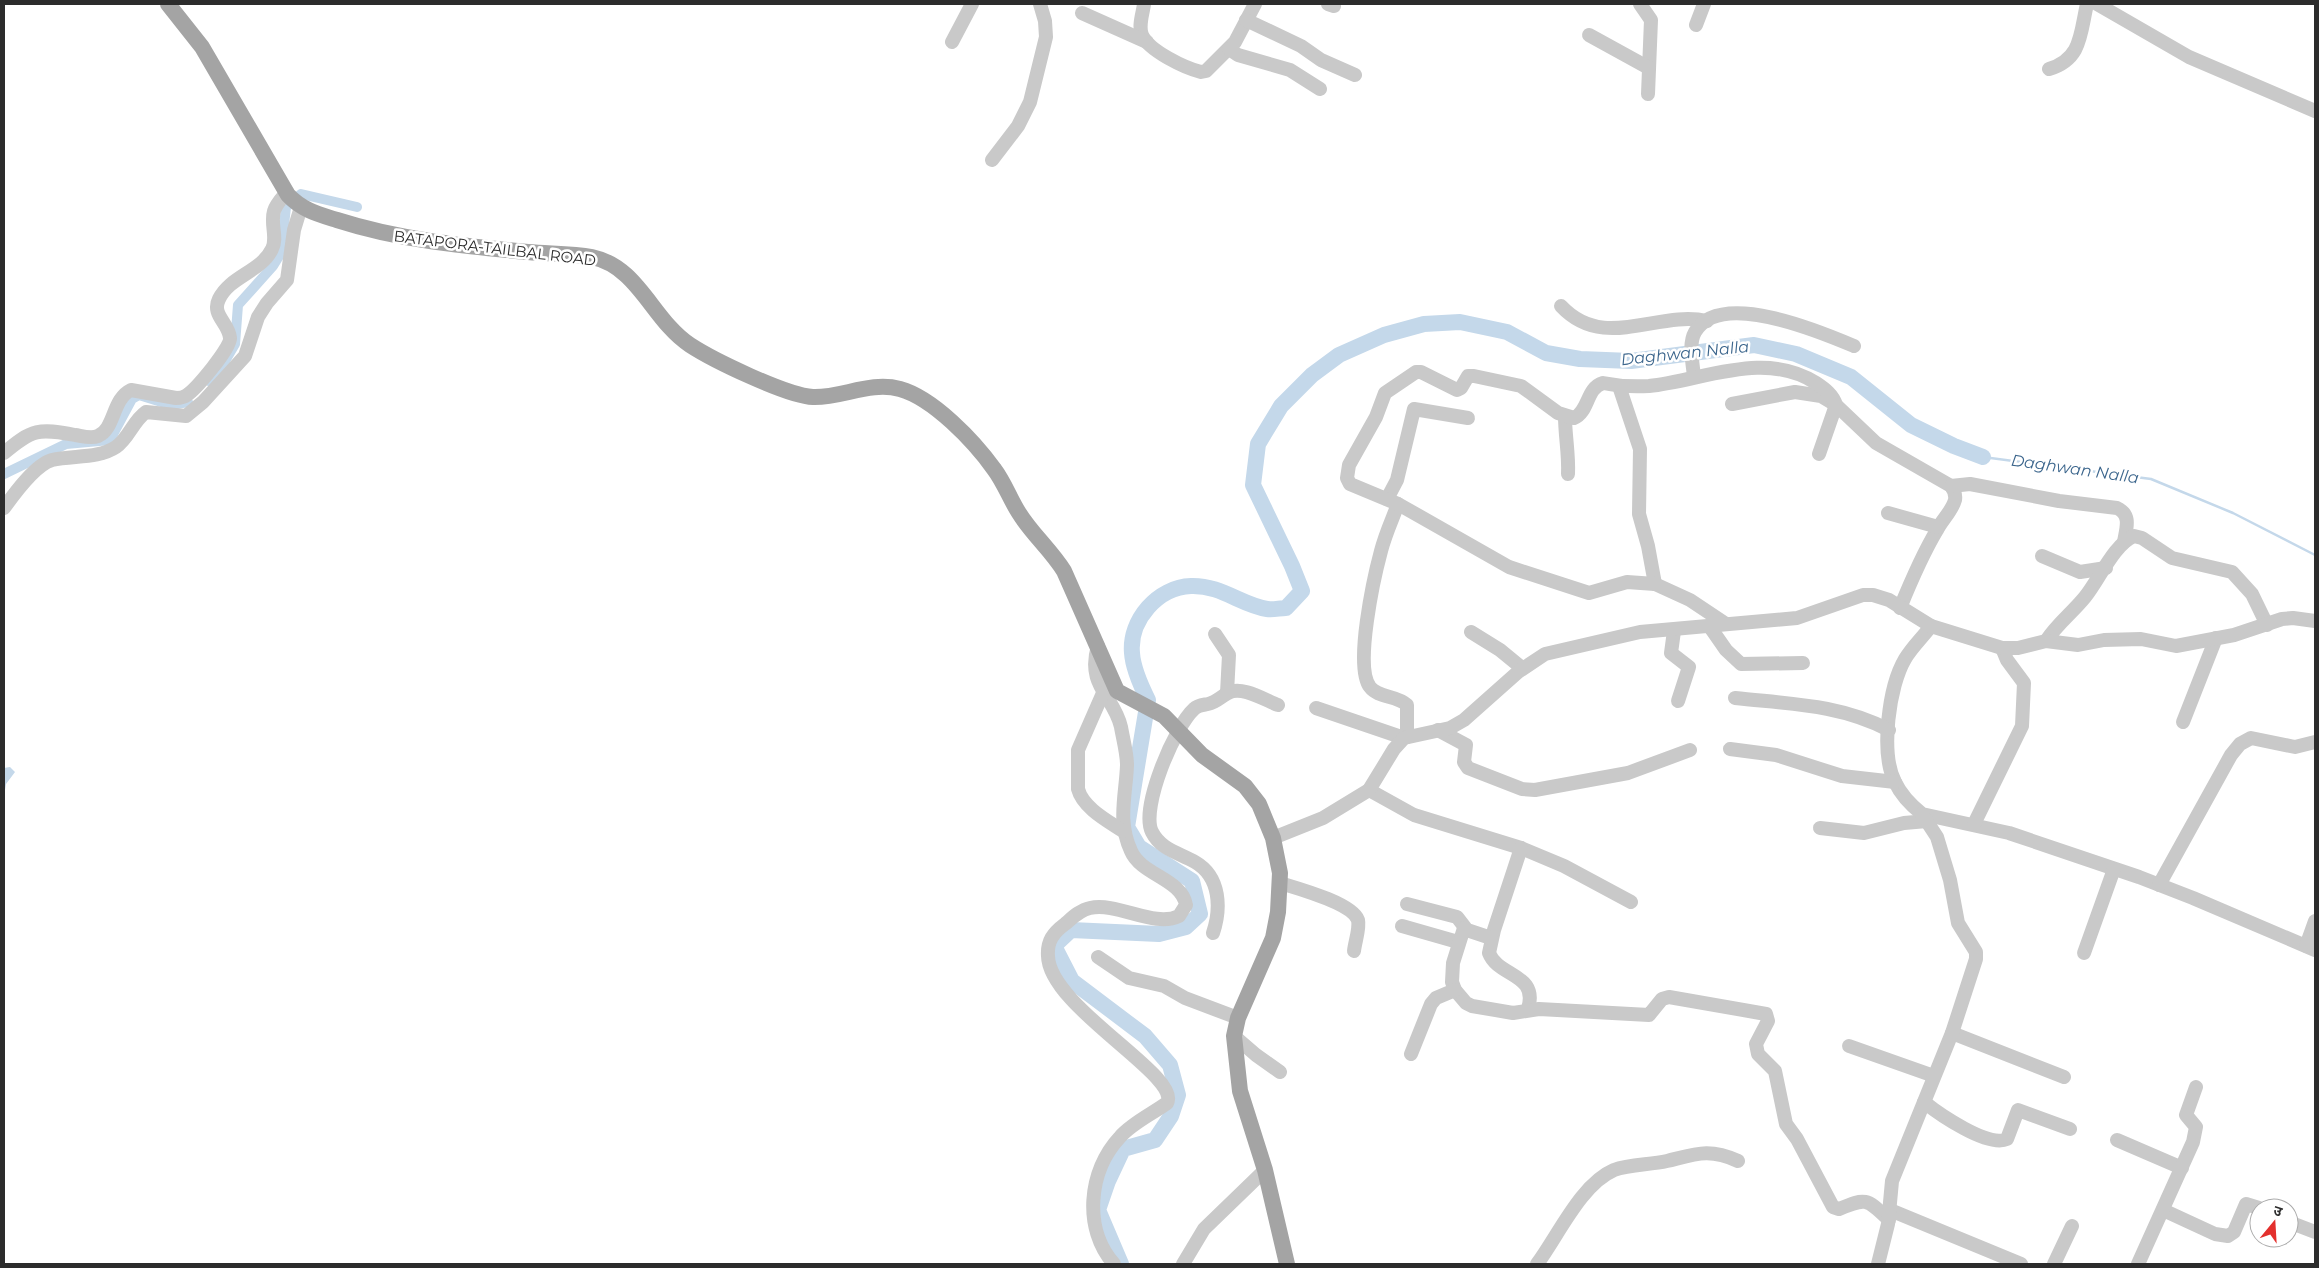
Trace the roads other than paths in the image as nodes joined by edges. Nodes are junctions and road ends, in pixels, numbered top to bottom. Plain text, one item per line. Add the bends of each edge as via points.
1 (168, 4) edge
2 (972, 4) edge
3 (1040, 4) edge
4 (1144, 4) edge
5 (1255, 4) edge
6 (1640, 4) edge
7 (1704, 4) edge
8 (2087, 4) edge
9 (2097, 4) edge
10 (1082, 12) dead end
11 (1246, 20) junction
12 (1696, 25) dead end
13 (1590, 35) dead end
14 (952, 42) dead end
15 (1147, 42) junction
16 (1229, 49) junction
17 (1649, 68) junction
18 (2049, 69) dead end
19 (1355, 76) dead end
20 (1320, 89) dead end
21 (1648, 94) dead end
22 (2315, 111) edge
23 (992, 160) dead end
24 (293, 199) junction
25 (1561, 306) dead end
26 (1707, 321) junction
27 (1854, 346) dead end
28 (1694, 371) junction
29 (1619, 386) junction
30 (1732, 404) dead end
31 (1836, 405) junction
32 (1565, 416) junction
33 (1468, 418) dead end
34 (4, 453) edge
35 (1819, 454) dead end
36 (1568, 474) dead end
37 (1951, 486) junction
38 (1392, 502) junction
39 (4, 508) edge
40 (1888, 513) dead end
41 (1938, 527) junction
42 (2124, 542) junction
43 (2042, 556) dead end
44 (2106, 568) junction
45 (1655, 584) junction
46 (1900, 608) junction
47 (2315, 621) edge
48 (1726, 624) junction
49 (2267, 625) junction
50 (1931, 626) junction
51 (1710, 627) junction
52 (1674, 631) junction
53 (1470, 632) dead end
54 (1215, 634) dead end
55 (2216, 638) junction
56 (2046, 641) junction
57 (1098, 646) junction
58 (2002, 648) junction
59 (1803, 663) dead end
60 (1522, 668) junction
61 (1103, 693) junction
62 (1227, 693) junction
63 (1735, 698) dead end
64 (1678, 701) dead end
65 (1278, 705) dead end
66 (1316, 708) dead end
67 (2183, 722) dead end
68 (1178, 730) junction
69 (1438, 730) junction
70 (1889, 730) junction
71 (1406, 737) junction
72 (2315, 742) edge
73 (1730, 749) dead end
74 (1690, 750) dead end
75 (1894, 782) junction
76 (1369, 790) junction
77 (1925, 817) junction
78 (1974, 824) junction
79 (1820, 828) dead end
80 (1123, 831) junction
81 (1273, 838) junction
82 (1521, 848) junction
83 (2114, 869) junction
84 (1280, 883) junction
85 (2160, 885) junction
86 (1632, 902) dead end
87 (1406, 904) dead end
88 (2315, 921) edge
89 (1402, 926) dead end
90 (1464, 928) junction
91 (1213, 933) dead end
92 (1491, 938) junction
93 (1458, 942) junction
94 (2311, 948) edge
95 (1354, 951) dead end
96 (2084, 953) dead end
97 (1098, 957) dead end
98 (1454, 990) junction
99 (1528, 1009) junction
100 (1238, 1018) junction
101 (1952, 1033) junction
102 (1234, 1036) junction
103 (1849, 1046) dead end
104 (1411, 1054) dead end
105 (1280, 1072) dead end
106 (1934, 1076) junction
107 (2064, 1078) dead end
108 (2196, 1088) dead end
109 (1924, 1102) junction
110 (2070, 1129) dead end
111 (2117, 1140) dead end
112 (1738, 1160) dead end
113 (2182, 1168) junction
114 (1265, 1170) junction
115 (2249, 1205) edge
116 (2163, 1210) junction
117 (1889, 1215) junction
118 (2072, 1226) dead end
119 (2299, 1226) edge
120 (2315, 1232) edge
121 (1114, 1264) edge
122 (1183, 1264) edge
123 (1287, 1264) edge
124 (1537, 1264) edge
125 (1878, 1264) edge
126 (2021, 1264) edge
127 (2054, 1264) edge
128 (2138, 1264) edge

1 - 24 main road via 202,47
2 - 14 street
3 - 23 street via 1046,37 1033,90 1025,115
4 - 15 street via 1141,31
5 - 11 street
6 - 17 street via 1651,20
7 - 12 street
8 - 18 street via 2073,55 2066,63
9 - 22 street via 2210,68
10 - 15 street
11 - 16 street
11 - 19 street
13 - 17 street
15 - 16 street via 1161,53 1201,72
16 - 20 street via 1250,60 1290,70
17 - 21 street
24 - 34 street via 273,213 274,243 270,252 218,299 217,310 229,332 230,342 191,391 176,398 131,390 121,398 105,430 98,436 43,430 28,435
24 - 39 street via 294,230 287,280 258,318 245,356 203,402 186,416 146,412 117,446 103,453 43,464
24 - 57 main road, BATAPORA-TAILBAL ROAD via 359,227 411,240 594,257 620,268 689,344 769,384 813,397 877,386 900,389 914,395 949,420 993,468 1019,513 1064,571
25 - 26 street via 1586,322 1612,330 1686,318
26 - 27 street via 1727,315 1766,316 1821,332
26 - 28 street via 1695,332 1692,343
28 - 29 street via 1649,386
28 - 31 street via 1787,370 1824,388
29 - 32 street via 1603,383 1596,386 1578,417
29 - 45 street via 1640,449 1639,514
30 - 31 street via 1795,392 1821,396
31 - 35 street
31 - 37 street via 1876,443
32 - 36 street
32 - 38 street via 1510,382 1470,376 1457,390 1416,372 1385,393 1376,417 1349,465 1347,478 1350,484
33 - 38 street via 1414,409
37 - 41 street via 1956,498
37 - 42 street via 1970,484 2117,508 2127,518
38 - 45 street via 1509,567 1538,577 1593,593 1612,584
38 - 71 street via 1367,618 1364,652 1369,687 1407,705
40 - 41 street
41 - 46 street
42 - 44 street
42 - 49 street via 2138,537 2172,558 2232,572 2254,599
43 - 44 street via 2080,572
44 - 56 street
45 - 48 street via 1684,596
46 - 48 street via 1882,598 1863,595 1797,618
46 - 50 street
47 - 49 street via 2293,618
48 - 51 street
49 - 55 street
50 - 58 street
50 - 70 street via 1900,668 1893,692
51 - 52 street
51 - 59 street via 1726,650 1741,664
52 - 60 street via 1640,632 1561,649 1545,654
52 - 64 street via 1671,653 1690,667
53 - 60 street
54 - 62 street via 1229,655
55 - 56 street via 2176,646 2141,639 2104,640 2078,645
55 - 67 street
56 - 58 street via 2018,648
57 - 61 street via 1095,664
57 - 68 main road, BATAPORA-TAILBAL ROAD via 1117,691 1164,716
58 - 78 street via 2024,683 2022,726
60 - 69 street via 1464,720
61 - 80 street via 1120,724 1127,762 1122,805
61 - 80 street via 1078,750 1078,789 1090,807
62 - 65 street via 1243,691
62 - 68 street via 1218,701 1195,708
63 - 70 street via 1838,711 1863,717
66 - 71 street
68 - 81 main road, BATAPORA-TAILBAL ROAD via 1202,755 1233,776 1252,794
68 - 91 street via 1154,794 1150,824 1157,840 1196,862 1213,881 1218,905
69 - 71 street
69 - 74 street via 1466,745 1464,762 1468,768 1530,790 1628,773
70 - 75 street via 1889,757
71 - 76 street via 1394,749
72 - 85 street via 2295,747 2251,738 2240,744
73 - 75 street via 1776,755 1842,776
75 - 77 street
76 - 81 street via 1323,818
76 - 82 street via 1414,815
77 - 78 street
77 - 79 street via 1864,833
77 - 101 street via 1937,837 1958,923 1976,952
78 - 83 street via 2009,832
80 - 121 street via 1138,863 1182,894 1186,905 1184,912 1166,920 1104,907 1090,908 1055,932 1048,944 1050,968 1074,1004 1155,1074 1168,1092 1167,1104 1120,1136 1098,1173 1093,1199 1098,1238
81 - 84 main road, BATAPORA-TAILBAL ROAD
82 - 86 street via 1573,870
82 - 92 street
83 - 85 street
83 - 96 street
84 - 95 street via 1319,895 1354,914 1358,922
84 - 100 main road, BATAPORA-TAILBAL ROAD via 1273,938
85 - 94 street
87 - 90 street via 1457,917
88 - 94 street
89 - 93 street
90 - 92 street
90 - 93 street
92 - 99 street via 1490,957 1518,977 1528,989
93 - 98 street via 1451,973
97 - 100 street via 1129,978 1164,986 1184,998
98 - 99 street via 1472,1006 1513,1013
98 - 104 street via 1436,998 1431,1004
99 - 117 street via 1649,1015 1662,998 1670,997 1766,1014 1768,1021 1756,1044 1758,1054 1776,1071 1786,1124 1833,1207 1839,1209 1862,1201
100 - 102 main road, BATAPORA-TAILBAL ROAD
101 - 106 street
101 - 107 street
102 - 105 street
102 - 114 main road, BATAPORA-TAILBAL ROAD via 1240,1091
103 - 106 street
106 - 109 street
108 - 113 street via 2186,1115 2196,1130
109 - 110 street via 1951,1122 1998,1140 2007,1139 2018,1110
109 - 117 street via 1892,1181
111 - 113 street
112 - 124 street via 1699,1152 1616,1169 1603,1176 1580,1199
113 - 116 street
114 - 122 street via 1204,1229
114 - 123 main road, BATAPORA-TAILBAL ROAD
115 - 116 street via 2246,1204 2234,1232 2228,1236 2215,1234
116 - 128 street
117 - 125 street
117 - 126 street
118 - 127 street
119 - 120 street

